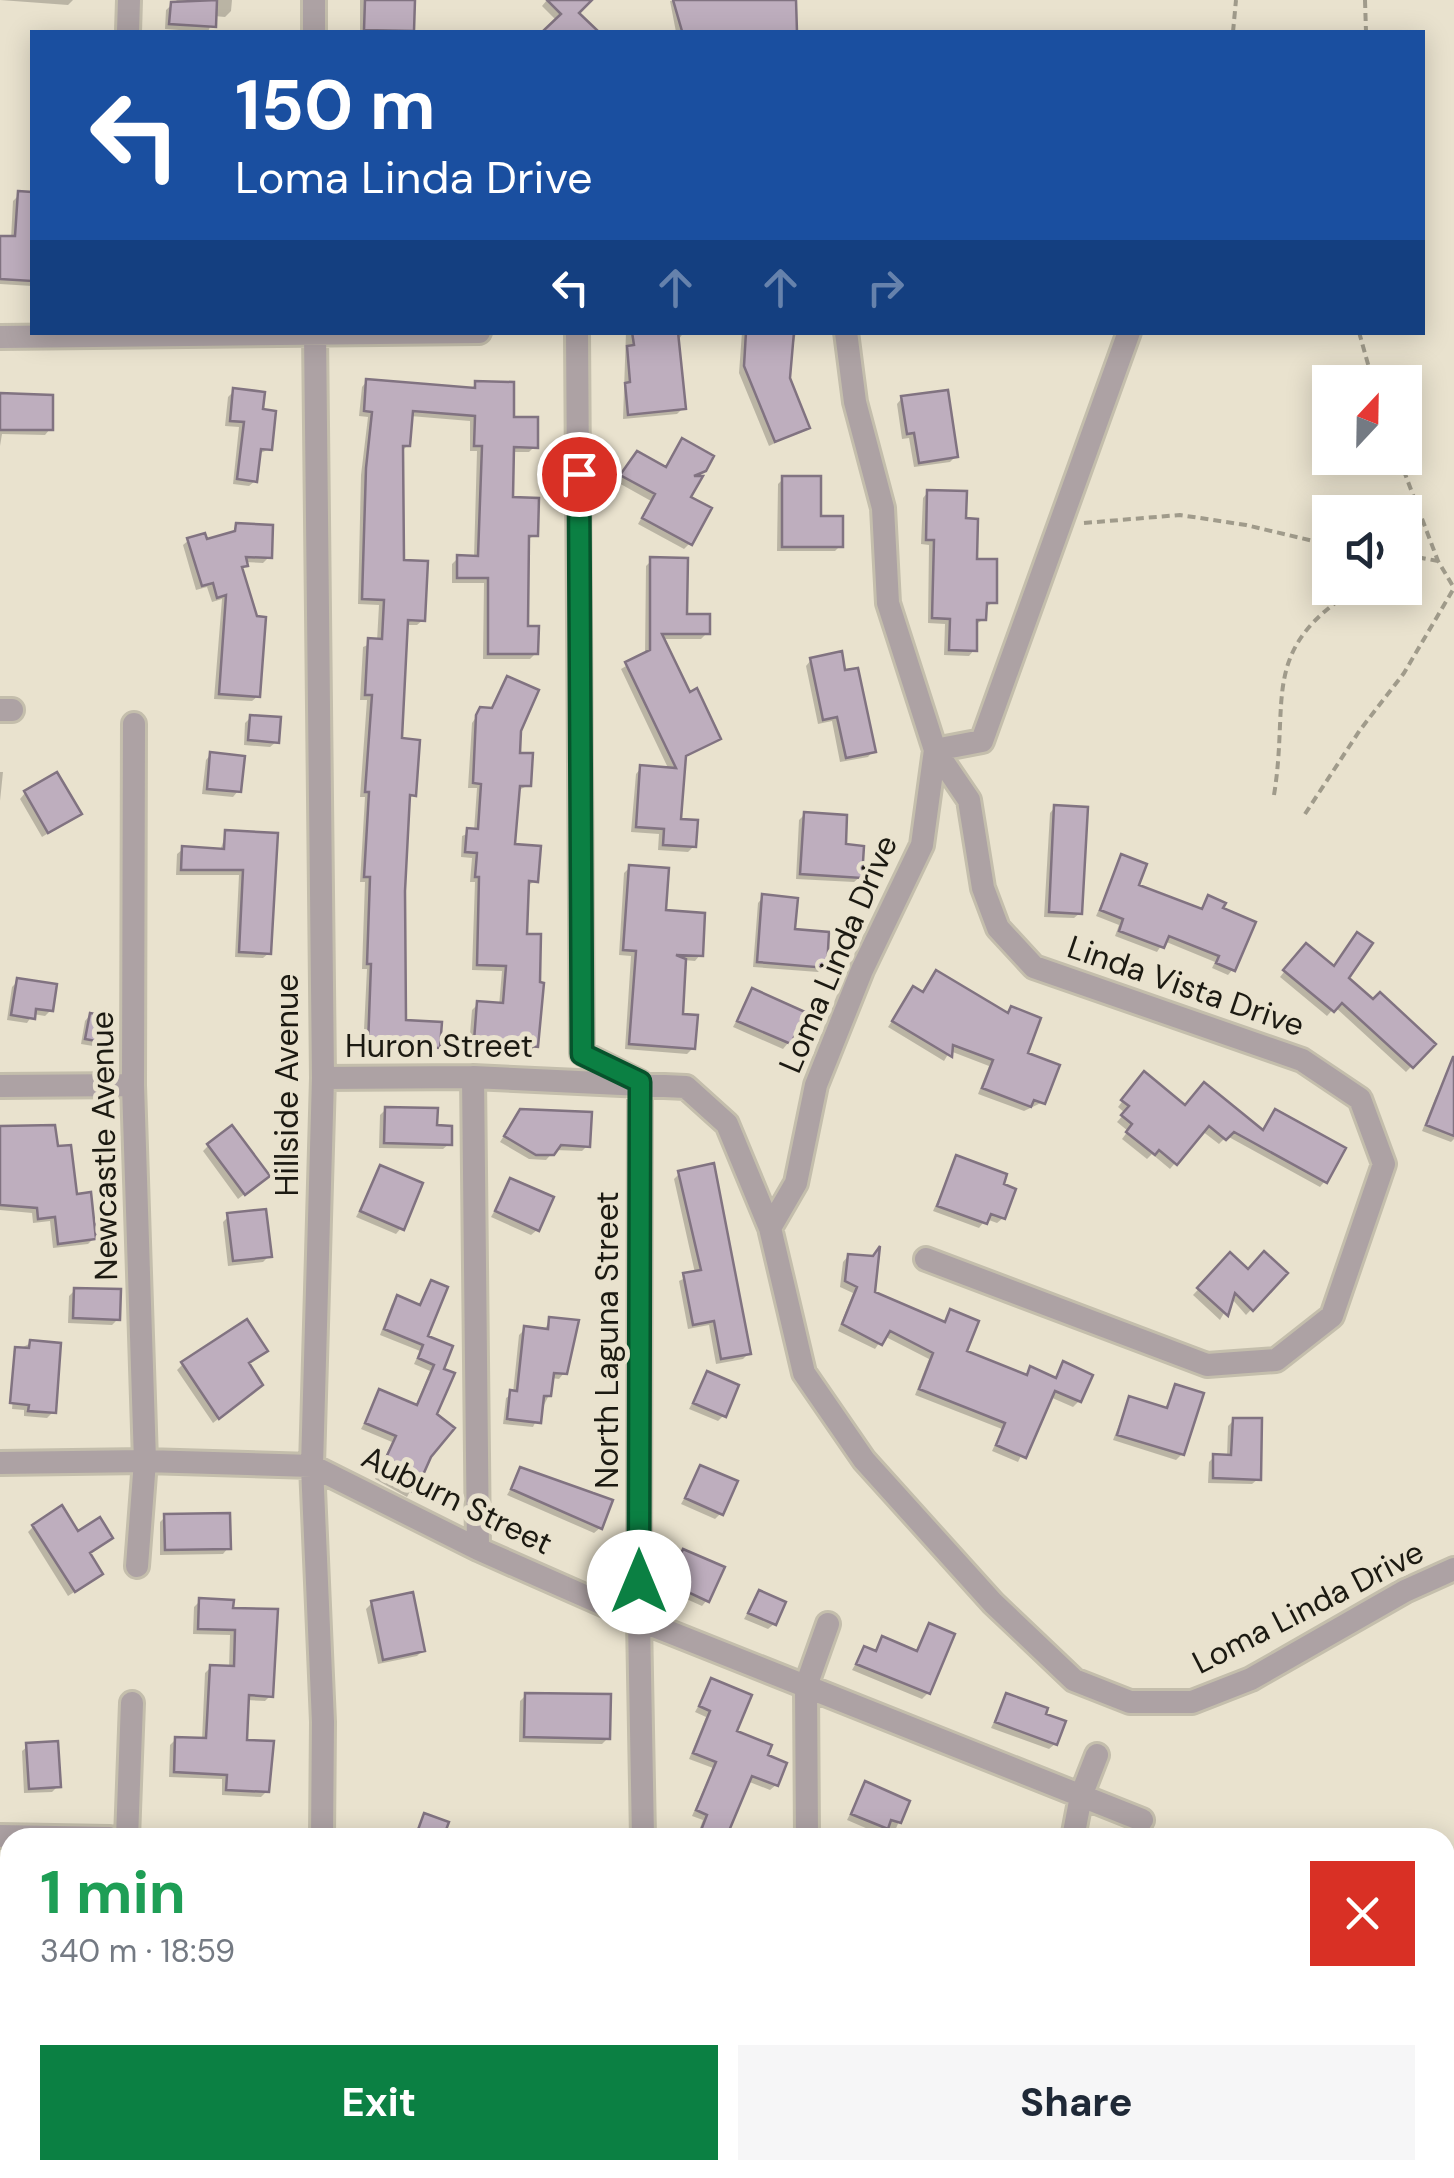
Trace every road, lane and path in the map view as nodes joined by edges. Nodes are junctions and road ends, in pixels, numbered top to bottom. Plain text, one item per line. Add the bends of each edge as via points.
1 (128, 0) edge
2 (314, 0) edge
3 (1236, 0) edge
4 (1365, 0) edge
5 (128, 30) edge
6 (314, 30) edge
7 (1233, 30) edge
8 (1366, 30) edge
9 (60, 335) edge
10 (315, 335) edge
11 (577, 335) edge
12 (846, 335) edge
13 (1129, 335) edge
14 (1360, 335) edge
15 (0, 336) edge
16 (1368, 365) edge
17 (1406, 475) edge
18 (1059, 525) junction
19 (1312, 540) edge
20 (1422, 559) edge
21 (1438, 560) junction
22 (1454, 588) edge
23 (1334, 605) edge
24 (134, 724) dead end
25 (935, 750) junction
26 (1274, 795) dead end
27 (1305, 814) dead end
28 (473, 1077) junction
29 (323, 1078) junction
30 (640, 1082) junction
31 (133, 1085) junction
32 (0, 1086) edge
33 (770, 1228) junction
34 (926, 1259) dead end
35 (144, 1460) junction
36 (0, 1463) edge
37 (312, 1466) junction
38 (478, 1549) junction
39 (136, 1566) dead end
40 (1454, 1568) edge
41 (638, 1620) junction
42 (828, 1624) dead end
43 (806, 1686) junction
44 (132, 1703) dead end
45 (1098, 1755) dead end
46 (1081, 1796) junction
47 (1142, 1820) dead end
48 (126, 1828) edge
49 (322, 1828) edge
50 (643, 1828) edge
51 (807, 1828) edge
52 (1076, 1828) edge

1 - 5 street
2 - 6 street
3 - 7 path
4 - 8 path
9 - 15 street
10 - 29 street, Hillside Avenue
11 - 30 street via 582,1054
12 - 25 street, Loma Linda Drive via 883,508 888,604
13 - 18 street
14 - 16 path
17 - 21 path
18 - 19 path via 1180,515
18 - 25 street via 982,742
20 - 21 path
21 - 22 path
22 - 27 path via 1404,673
23 - 26 path via 1312,621 1286,661
24 - 31 street, Newcastle Avenue
25 - 33 street, Loma Linda Drive via 922,845 835,1036 816,1085 796,1183
25 - 34 street, Linda Vista Drive via 969,800 983,888 998,928 1034,967 1302,1060 1360,1098 1384,1164 1332,1316 1276,1360 1207,1365
28 - 29 street, Huron Street
28 - 30 street, Huron Street
28 - 38 street
29 - 37 street, Hillside Avenue
30 - 33 street, Huron Street via 686,1087 727,1124
30 - 41 street, North Laguna Street
31 - 32 street
31 - 35 street, Newcastle Avenue
33 - 40 street, Loma Linda Drive via 804,1374 864,1460 993,1603 1074,1680 1130,1702 1192,1702 1251,1679
35 - 36 street, Auburn Street
35 - 37 street, Auburn Street
35 - 39 street, Newcastle Avenue
37 - 38 street, Auburn Street
37 - 49 street, Hillside Avenue
38 - 41 street, Auburn Street
41 - 43 street, Auburn Street
41 - 50 street, North Laguna Street
42 - 43 street
43 - 46 street, Auburn Street
43 - 51 street
44 - 48 street
45 - 46 street
46 - 47 street, Auburn Street
46 - 52 street

